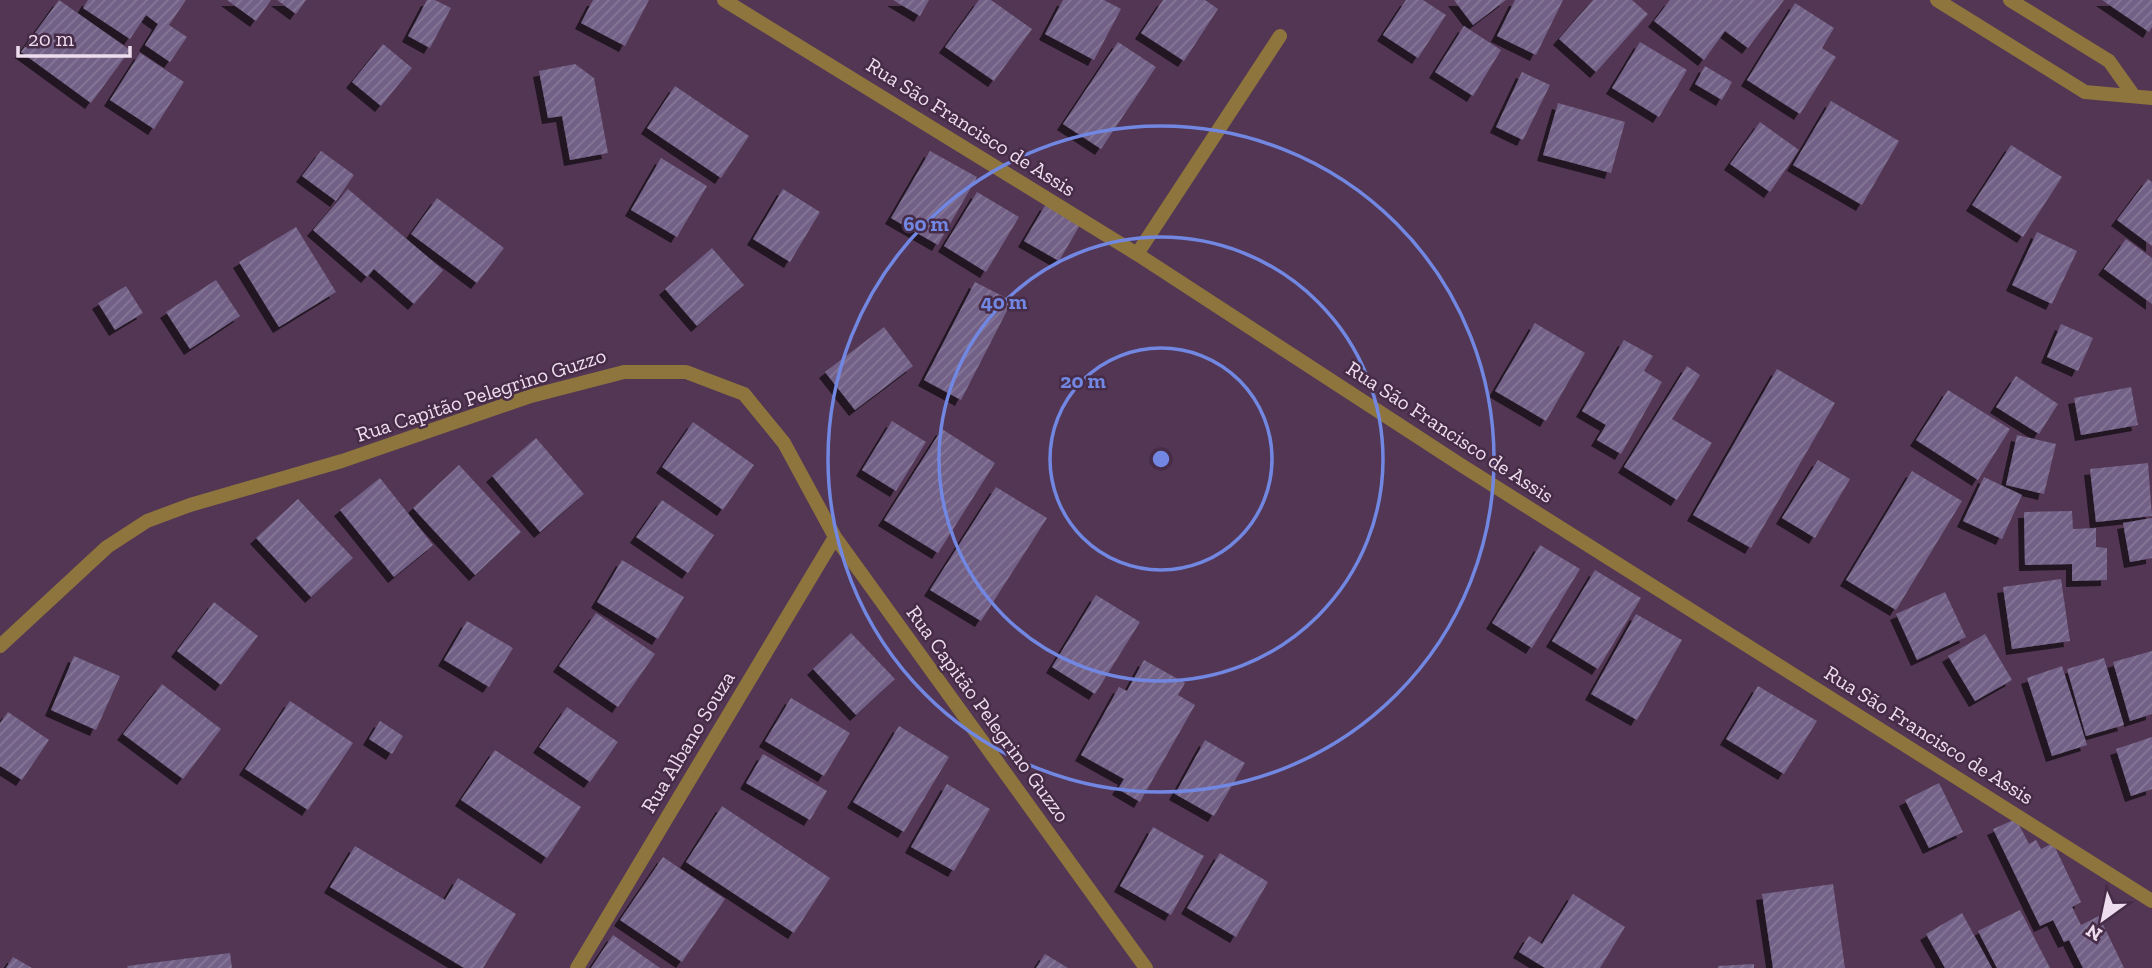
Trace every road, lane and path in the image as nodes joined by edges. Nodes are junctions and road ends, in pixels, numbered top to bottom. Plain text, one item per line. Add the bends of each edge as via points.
1 (724, 0) edge
2 (1937, 0) edge
3 (2010, 0) edge
4 (1280, 36) dead end
5 (2134, 96) junction
6 (2152, 98) edge
7 (1137, 254) junction
8 (835, 537) junction
9 (0, 646) edge
10 (2152, 901) edge
11 (577, 968) edge
12 (1146, 968) edge

1 - 7 street, Rua São Francisco de Assis
2 - 5 street via 2085,92
3 - 5 street via 2109,61
4 - 7 street
5 - 6 street
7 - 10 street, Rua São Francisco de Assis via 1461,465
8 - 9 street, Rua Capitão Pelegrino Guzzo via 785,443 744,394 686,372 624,372 531,396 147,521 107,547
8 - 11 street, Rua Albano Souza
8 - 12 street, Rua Capitão Pelegrino Guzzo

